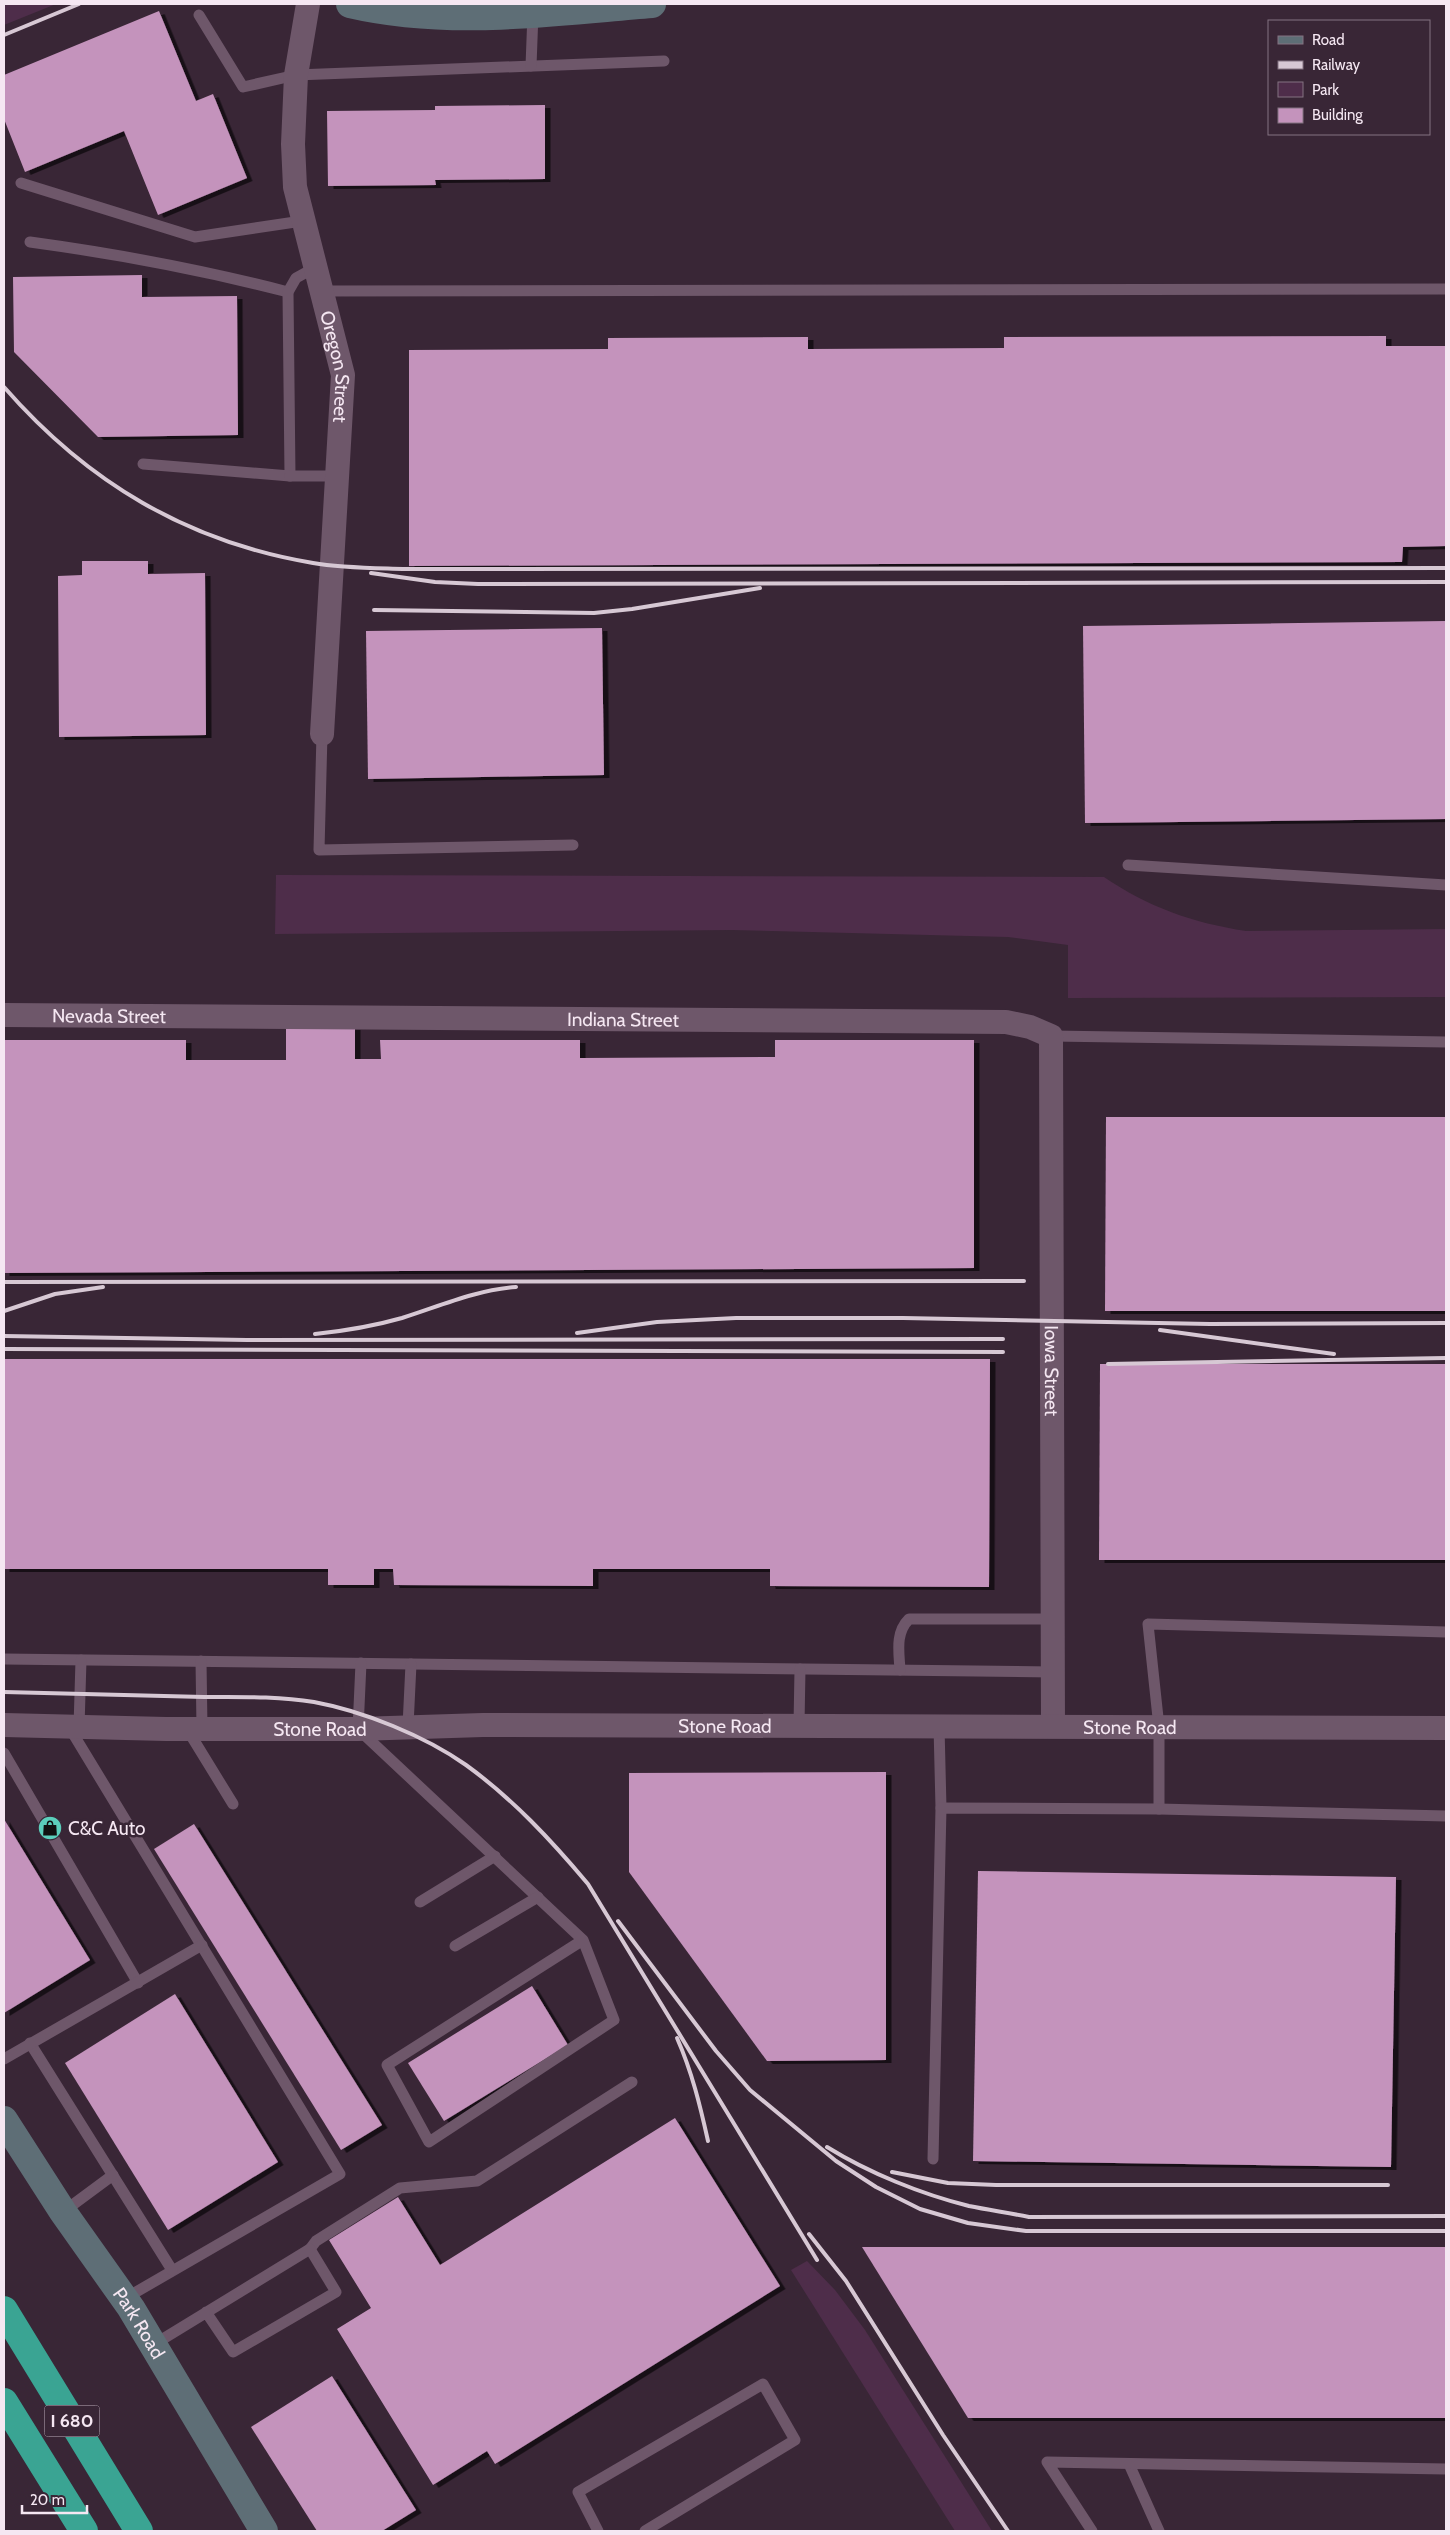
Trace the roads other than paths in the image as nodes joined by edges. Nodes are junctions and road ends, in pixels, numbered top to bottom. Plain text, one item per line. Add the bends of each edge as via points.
1 (308, 4) edge
2 (350, 4) edge
3 (652, 4) edge
4 (533, 13) junction
5 (199, 15) dead end
6 (664, 60) dead end
7 (531, 66) junction
8 (296, 75) junction
9 (21, 183) dead end
10 (302, 221) junction
11 (30, 242) dead end
12 (316, 267) junction
13 (1446, 289) edge
14 (288, 292) junction
15 (323, 292) junction
16 (143, 464) dead end
17 (290, 476) junction
18 (338, 476) junction
19 (322, 734) joint
20 (573, 844) dead end
21 (1128, 865) dead end
22 (1446, 885) edge
23 (4, 1015) edge
24 (214, 1016) joint
25 (1040, 1031) junction
26 (1446, 1042) edge
27 (1052, 1619) junction
28 (1446, 1632) edge
29 (4, 1659) edge
30 (81, 1660) junction
31 (201, 1661) junction
32 (361, 1664) junction
33 (411, 1664) junction
34 (800, 1669) junction
35 (900, 1670) junction
36 (1052, 1672) junction
37 (4, 1725) edge
38 (408, 1726) junction
39 (799, 1726) junction
40 (939, 1726) junction
41 (1053, 1726) junction
42 (74, 1727) junction
43 (1159, 1727) junction
44 (358, 1728) junction
45 (1446, 1728) edge
46 (194, 1729) junction
47 (4, 1753) edge
48 (234, 1804) dead end
49 (941, 1808) junction
50 (1159, 1809) junction
51 (1446, 1816) edge
52 (495, 1856) junction
53 (538, 1898) junction
54 (420, 1902) dead end
55 (583, 1940) junction
56 (202, 1945) junction
57 (455, 1946) dead end
58 (138, 1983) junction
59 (30, 2043) junction
60 (4, 2058) edge
61 (632, 2082) dead end
62 (4, 2120) edge
63 (933, 2159) dead end
64 (112, 2175) junction
65 (63, 2212) junction
66 (310, 2249) junction
67 (172, 2270) junction
68 (124, 2299) junction
69 (4, 2310) edge
70 (206, 2312) junction
71 (153, 2345) junction
72 (4, 2402) edge
73 (1129, 2464) junction
74 (1446, 2469) edge
75 (84, 2531) edge
76 (140, 2531) edge
77 (264, 2531) edge
78 (598, 2531) edge
79 (645, 2531) edge
80 (1092, 2531) edge
81 (1159, 2531) edge

1 - 8 street, Oregon Street
2 - 4 street via 394,12 472,18
3 - 4 street
4 - 7 lane
5 - 8 lane via 243,88
6 - 7 lane
7 - 8 lane
8 - 10 street, Oregon Street via 293,144 295,187
9 - 10 lane via 194,237
10 - 12 street, Oregon Street
11 - 14 lane via 128,256 224,275
12 - 14 lane via 296,278
12 - 15 street, Oregon Street
13 - 15 lane
14 - 17 lane
15 - 18 street, Oregon Street via 343,375
16 - 17 lane
17 - 18 lane
18 - 19 street, Oregon Street
19 - 20 lane via 319,850
21 - 22 lane
23 - 24 street, Nevada Street
24 - 25 street, Indiana Street via 1006,1022
25 - 26 lane
25 - 27 street, Iowa Street
27 - 35 lane via 909,1619 899,1634
27 - 36 street, Iowa Street
28 - 43 lane via 1148,1624
29 - 30 lane
30 - 31 lane
30 - 42 lane
31 - 32 lane
31 - 46 lane
32 - 33 lane
32 - 44 lane
33 - 34 lane
33 - 38 lane
34 - 35 lane
34 - 39 lane
35 - 36 lane
36 - 41 street, Iowa Street
37 - 42 street, Stone Road
38 - 39 street, Stone Road
38 - 44 street, Stone Road
39 - 40 street, Stone Road
40 - 41 street, Stone Road
40 - 49 lane
41 - 43 street, Stone Road
42 - 46 street, Stone Road
42 - 56 lane
43 - 45 street, Stone Road
43 - 50 lane
44 - 46 street, Stone Road
44 - 52 lane
46 - 48 lane
47 - 58 lane
49 - 50 lane
49 - 63 lane
50 - 51 lane
52 - 53 lane
52 - 54 lane
53 - 55 lane
53 - 57 lane
55 - 55 lane via 614,2020 429,2142 387,2065
56 - 58 lane
56 - 67 lane via 340,2174
58 - 59 lane
59 - 60 lane
59 - 64 lane
61 - 66 lane via 477,2181 400,2188 316,2241
62 - 65 street, Park Road
64 - 65 lane
64 - 67 lane
65 - 68 street, Park Road
66 - 70 lane
66 - 70 lane via 336,2292 233,2352
67 - 68 lane
68 - 71 street, Park Road
69 - 76 highway, I 680
70 - 71 lane
71 - 77 street, Park Road
72 - 75 highway, I 680
73 - 74 lane
73 - 80 lane via 1047,2462
73 - 81 lane
78 - 79 lane via 578,2492 764,2384 795,2440

